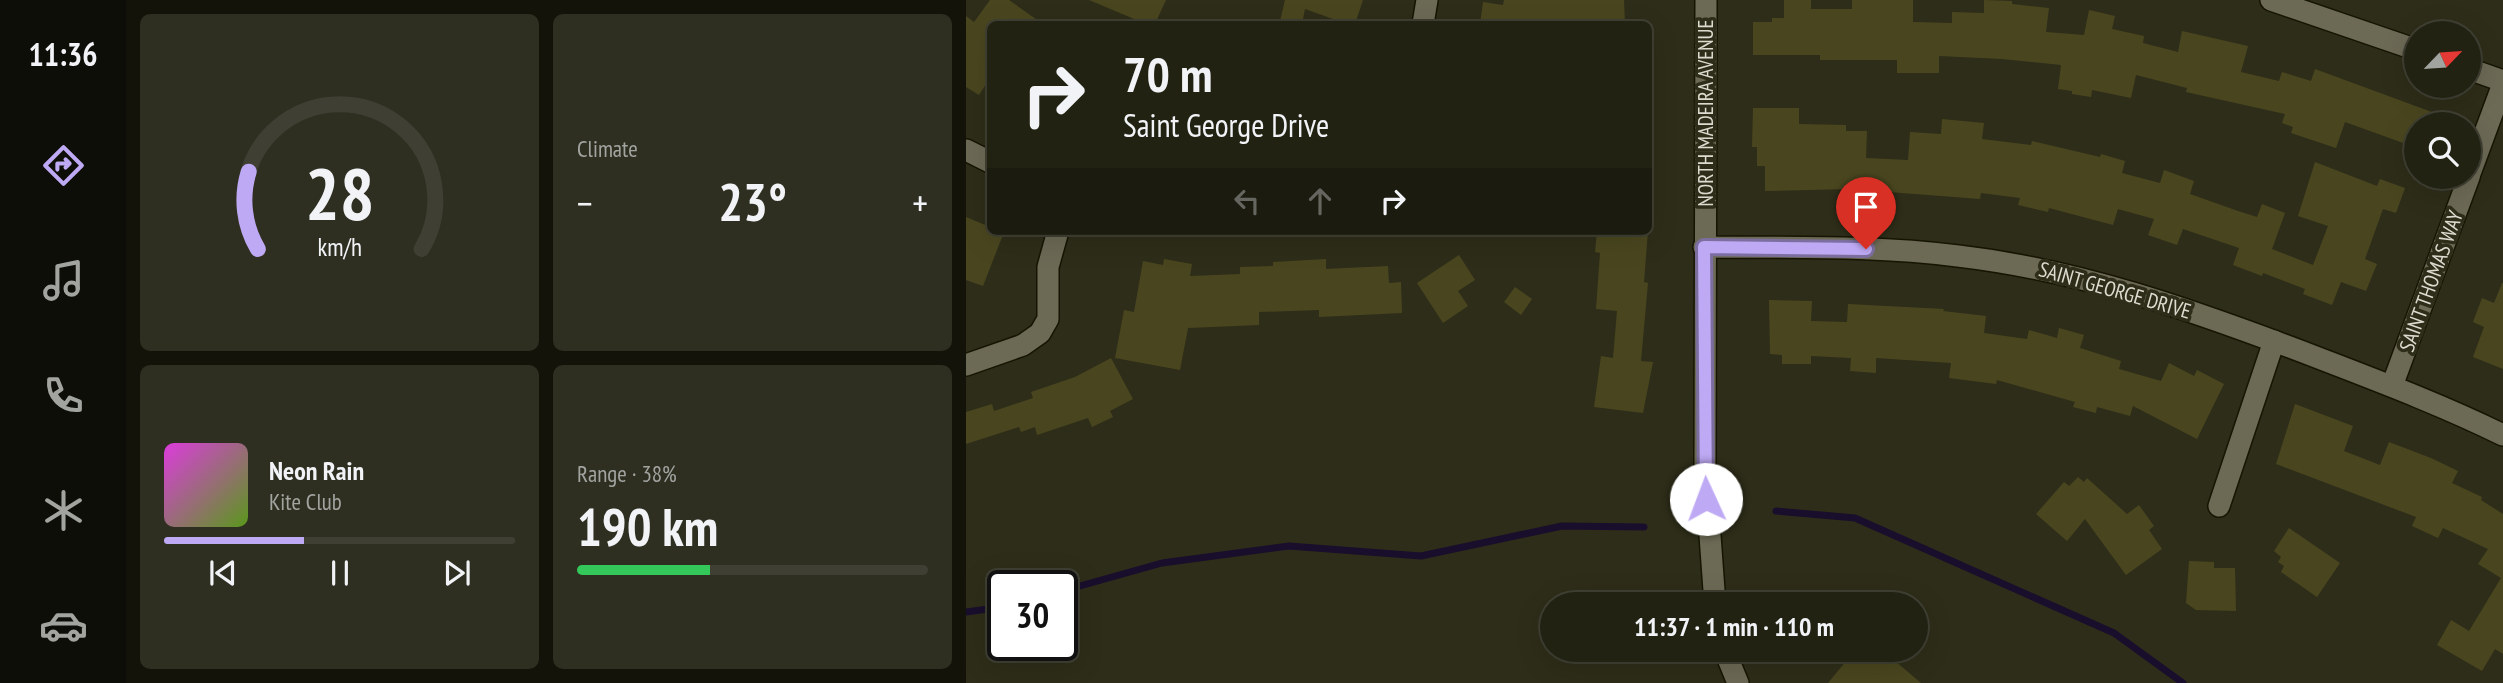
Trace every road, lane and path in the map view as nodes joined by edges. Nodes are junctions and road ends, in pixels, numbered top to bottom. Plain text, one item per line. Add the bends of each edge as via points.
1 (1427, 0) edge
2 (1706, 0) edge
3 (2271, 0) edge
4 (1424, 21) edge
5 (2404, 46) edge
6 (2482, 74) edge
7 (2503, 83) edge
8 (2481, 143) edge
9 (966, 150) edge
10 (987, 160) edge
11 (2464, 189) edge
12 (1057, 235) edge
13 (1704, 247) junction
14 (2274, 341) junction
15 (966, 365) edge
16 (2392, 386) junction
17 (2503, 435) edge
18 (2219, 506) dead end
19 (1714, 592) edge
20 (1729, 662) edge
21 (1738, 683) edge

1 - 4 street
2 - 13 street, NORTH MADEIRA AVENUE
3 - 5 street
6 - 7 street
7 - 8 street, SAINT THOMAS WAY
9 - 10 street
11 - 16 street, SAINT THOMAS WAY
12 - 15 street via 1048,267 1048,318 1041,333 1023,345
13 - 14 street, SAINT GEORGE DRIVE via 1898,250 2025,266 2133,291
13 - 19 street, NORTH MADEIRA AVENUE via 1705,467
14 - 16 street, SAINT GEORGE DRIVE
14 - 18 street
16 - 17 street, SAINT GEORGE DRIVE
20 - 21 street

